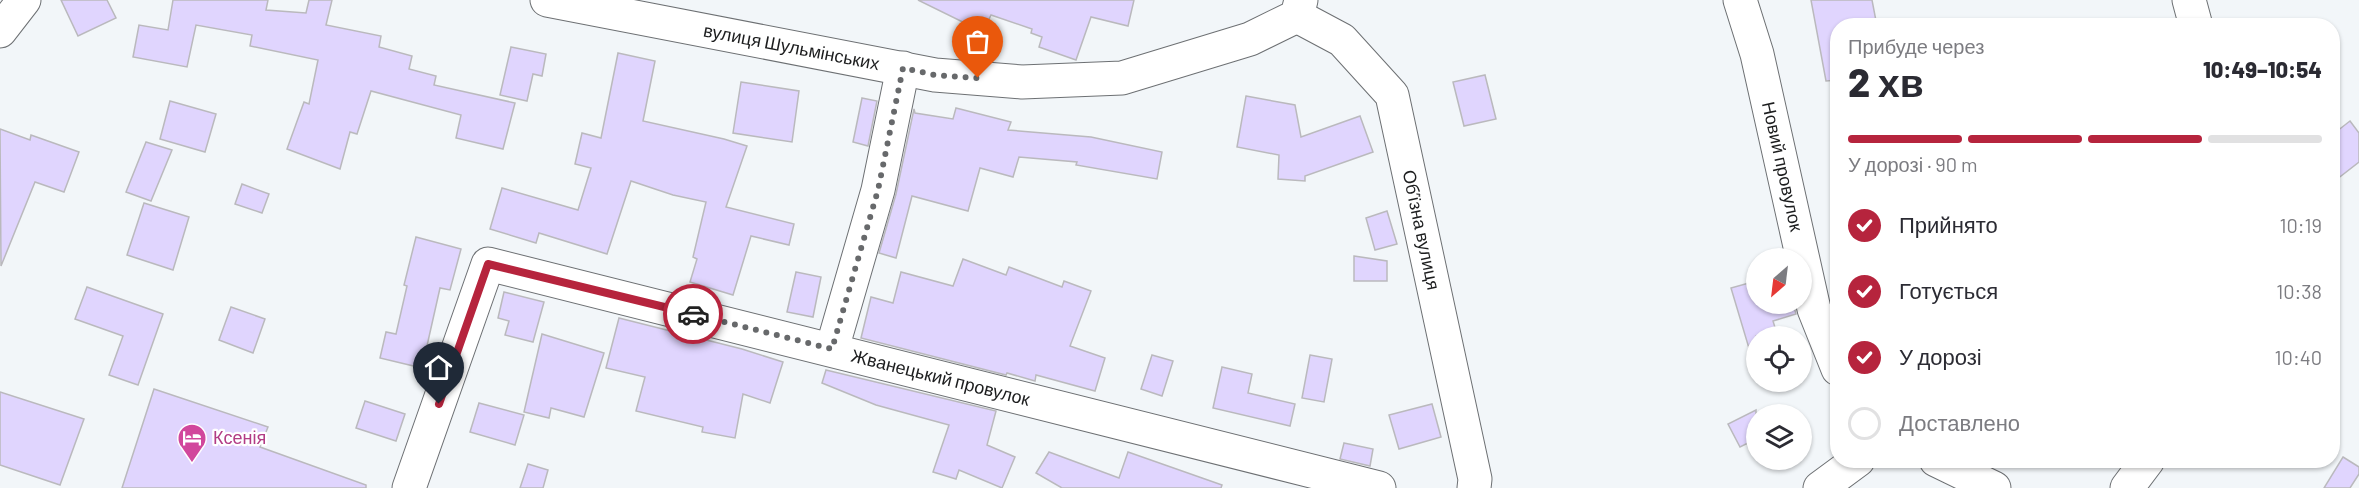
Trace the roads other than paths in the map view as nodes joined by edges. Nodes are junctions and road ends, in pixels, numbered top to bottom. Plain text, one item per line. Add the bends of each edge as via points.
1 (24, 0) edge
2 (547, 0) edge
3 (1740, 0) edge
4 (2189, 0) edge
5 (1299, 8) edge
6 (2194, 18) edge
7 (0, 31) edge
8 (903, 68) junction
9 (832, 349) junction
10 (1830, 349) edge
11 (1847, 468) edge
12 (1953, 468) edge
13 (2142, 468) edge
14 (409, 488) edge
15 (1378, 488) edge
16 (1474, 488) edge
17 (1820, 488) edge
18 (1994, 488) edge
19 (2127, 488) edge

1 - 7 street
2 - 8 street, вулиця Шульмінських
3 - 10 street, Новий провулок via 1757,54 1814,309
4 - 6 street
5 - 8 street, вулиця Шульмінських via 1250,39 1122,78 1022,82 935,75
5 - 16 street, Обʼїзна вулиця via 1342,40 1392,94
8 - 9 street via 878,190
9 - 14 street, Жванецький провулок via 488,264
9 - 15 street, Жванецький провулок
11 - 17 street
12 - 18 street
13 - 19 street

